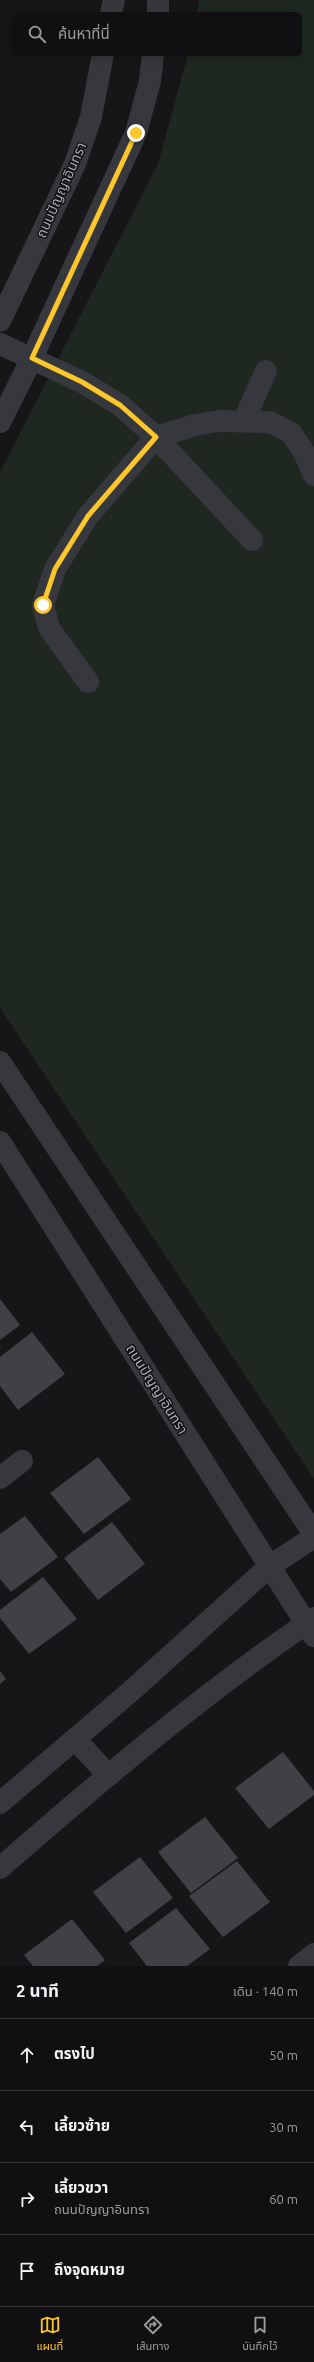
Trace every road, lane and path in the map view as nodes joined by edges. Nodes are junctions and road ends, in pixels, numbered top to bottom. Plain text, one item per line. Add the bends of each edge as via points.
1 (114, 0) edge
2 (158, 0) edge
3 (111, 12) edge
4 (158, 12) edge
5 (103, 56) edge
6 (153, 56) edge
7 (0, 320) edge
8 (0, 344) edge
9 (32, 358) junction
10 (266, 371) dead end
11 (244, 420) junction
12 (0, 422) edge
13 (156, 437) junction
14 (314, 475) edge
15 (252, 540) dead end
16 (88, 682) dead end
17 (0, 1062) edge
18 (0, 1142) edge
19 (22, 1461) dead end
20 (0, 1478) edge
21 (314, 1534) edge
22 (314, 1537) edge
23 (270, 1566) junction
24 (311, 1626) edge
25 (75, 1739) junction
26 (108, 1775) junction
27 (0, 1803) edge
28 (0, 1868) edge
29 (314, 1954) edge
30 (299, 1966) edge

1 - 3 street
2 - 4 street
5 - 7 street, ถนนปัญญาอินทรา via 92,117 75,164
6 - 9 street via 150,81 136,133
8 - 9 street
9 - 12 street
9 - 13 street via 82,382 120,405
10 - 11 street
11 - 13 street via 195,425
11 - 14 street via 270,422 291,433 304,452
13 - 15 street
13 - 16 street via 88,516 55,569 43,605 49,628
17 - 21 street
18 - 23 street, ถนนปัญญาอินทรา
19 - 20 street
22 - 23 street
23 - 24 street, ถนนปัญญาอินทรา
23 - 25 street
24 - 26 street via 210,1694
25 - 26 street
25 - 27 street
26 - 28 street
29 - 30 street

